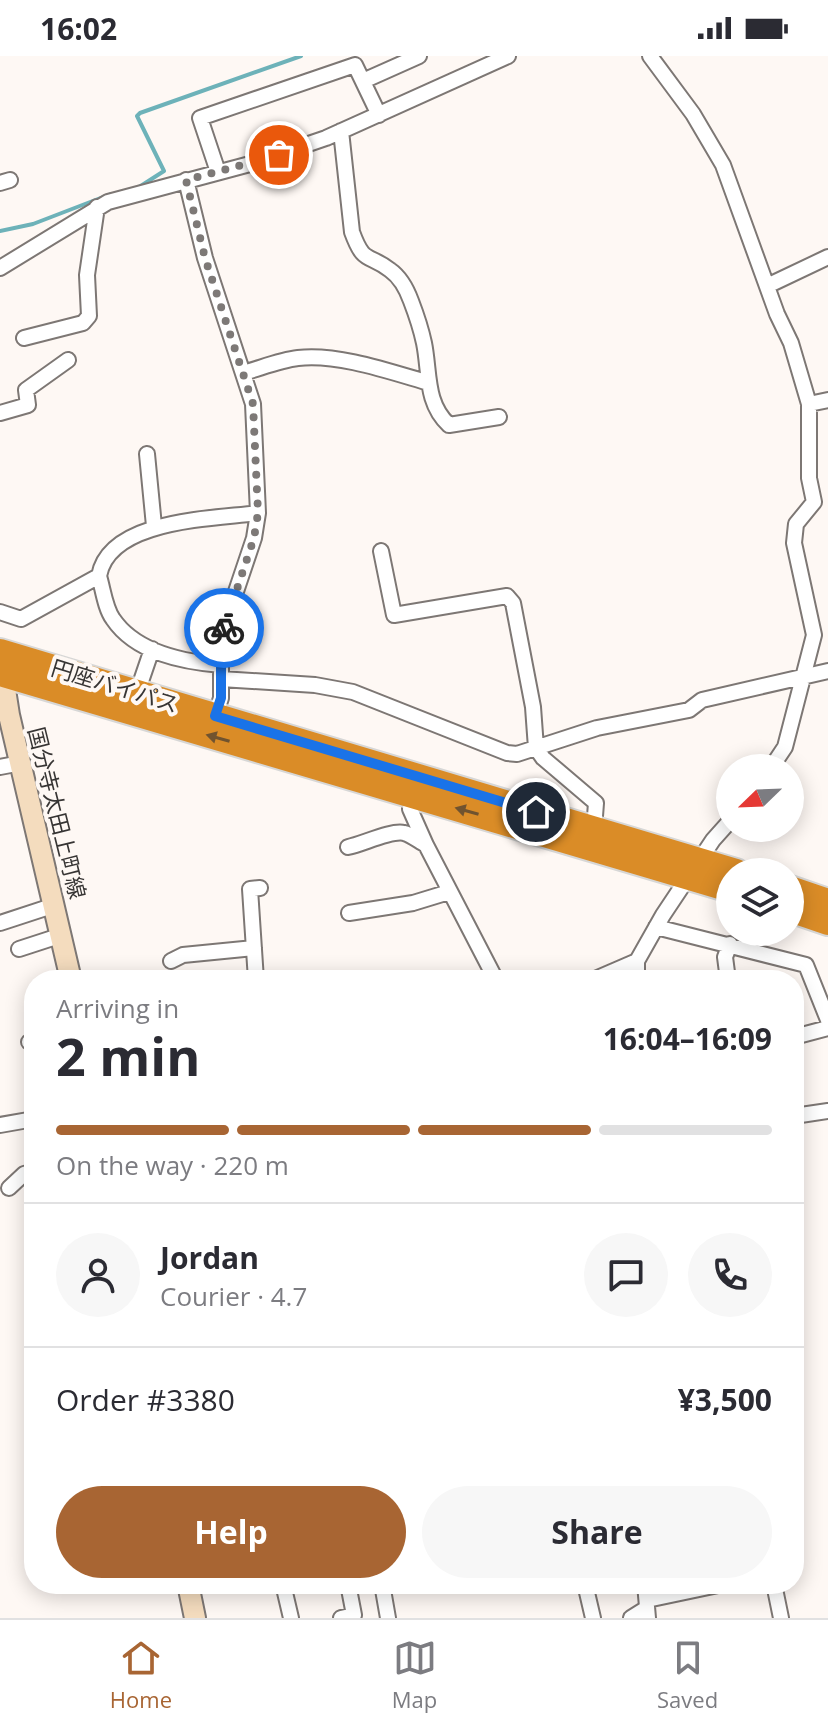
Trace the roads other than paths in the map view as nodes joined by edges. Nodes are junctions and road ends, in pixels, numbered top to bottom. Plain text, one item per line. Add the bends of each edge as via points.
1 (419, 56) edge
2 (508, 56) edge
3 (650, 56) edge
4 (353, 61) edge
5 (363, 81) junction
6 (379, 115) junction
7 (341, 131) junction
8 (218, 172) junction
9 (186, 180) junction
10 (97, 207) junction
11 (828, 257) edge
12 (0, 268) edge
13 (767, 286) junction
14 (24, 338) dead end
15 (68, 360) dead end
16 (243, 373) junction
17 (429, 383) junction
18 (828, 400) edge
19 (809, 404) junction
20 (0, 413) edge
21 (499, 417) dead end
22 (147, 454) dead end
23 (258, 513) junction
24 (154, 526) junction
25 (381, 551) dead end
26 (99, 576) junction
27 (0, 612) edge
28 (152, 649) junction
29 (828, 671) edge
30 (221, 672) junction
31 (2, 676) edge
32 (803, 677) junction
33 (137, 693) junction
34 (215, 716) junction
35 (536, 748) junction
36 (780, 754) edge
37 (10, 765) edge
38 (413, 795) junction
39 (594, 829) junction
40 (716, 837) edge
41 (426, 845) junction
42 (348, 847) dead end
43 (695, 869) junction
44 (716, 871) edge
45 (716, 881) edge
46 (260, 888) dead end
47 (449, 892) junction
48 (804, 894) edge
49 (828, 902) edge
50 (55, 905) junction
51 (349, 913) dead end
52 (804, 914) edge
53 (828, 922) edge
54 (0, 923) edge
55 (656, 927) junction
56 (62, 935) junction
57 (716, 941) edge
58 (729, 946) edge
59 (737, 946) edge
60 (254, 948) junction
61 (19, 949) dead end
62 (171, 961) dead end
63 (637, 961) junction
64 (69, 970) edge
65 (255, 970) edge
66 (491, 970) edge
67 (616, 970) edge
68 (637, 970) edge
69 (727, 970) edge
70 (828, 1020) edge
71 (828, 1028) edge
72 (804, 1034) edge
73 (828, 1111) edge
74 (804, 1115) edge
75 (24, 1121) edge
76 (0, 1125) edge
77 (24, 1174) edge
78 (9, 1188) dead end
79 (190, 1594) edge
80 (285, 1594) edge
81 (350, 1594) edge
82 (384, 1594) edge
83 (587, 1594) edge
84 (693, 1594) edge
85 (776, 1594) edge
86 (648, 1609) edge
87 (195, 1618) edge
88 (291, 1618) edge
89 (341, 1618) edge
90 (388, 1618) edge
91 (593, 1618) edge
92 (631, 1618) edge
93 (781, 1618) edge

1 - 5 street
2 - 6 street
3 - 13 street via 711,140
4 - 5 street
4 - 8 street via 200,118
5 - 6 street
6 - 7 street
7 - 8 street
7 - 17 street via 352,232 358,248 388,267 410,298
8 - 9 street
9 - 10 street
9 - 16 street
10 - 12 street
10 - 14 street via 87,275 89,316 83,323
11 - 13 street
13 - 19 street
15 - 20 street via 26,390 28,405
16 - 17 street via 314,358
16 - 23 street via 253,404
17 - 21 street via 441,418 449,425
18 - 19 street
19 - 32 street via 814,502 796,524 794,543 814,635
22 - 24 street
23 - 24 street
23 - 30 street via 221,636
24 - 26 street via 113,550
25 - 35 street via 394,615 507,596 513,603
26 - 27 street via 21,619
26 - 28 street via 111,617
28 - 30 street
28 - 33 street
29 - 32 street
30 - 34 street
30 - 35 street via 353,692 507,753
31 - 33 highway, 円座バイパス
31 - 37 main road, 国分寺太田上町線
38 -> 31 highway, 円座バイパス
32 - 35 street
32 - 36 street
33 - 34 highway, 円座バイパス
34 - 39 highway, 円座バイパス
35 - 39 street via 596,803
37 - 50 main road, 国分寺太田上町線
38 - 41 street via 410,809
43 -> 38 highway, 円座バイパス
39 - 43 highway, 円座バイパス
40 - 43 street
41 - 42 street via 405,833
41 - 47 street
43 - 44 highway, 円座バイパス
43 - 45 highway, 円座バイパス
43 - 55 street
46 - 60 street via 250,889
47 - 51 street
47 - 66 street
48 - 49 highway
50 - 54 street
50 - 56 main road, 国分寺太田上町線
52 - 53 highway
55 - 57 street
55 - 63 street
56 - 61 street
56 - 64 main road, 国分寺太田上町線
58 - 69 street
59 - 70 street via 806,965
60 - 62 street via 183,955
60 - 65 street
63 - 67 street
63 - 68 street
71 - 72 street
73 - 74 street
75 - 76 street
77 - 78 street
79 - 87 main road
80 - 88 street
81 - 89 street via 354,1615
82 - 90 street
83 - 91 street
84 - 86 street
85 - 93 street
86 - 92 street

